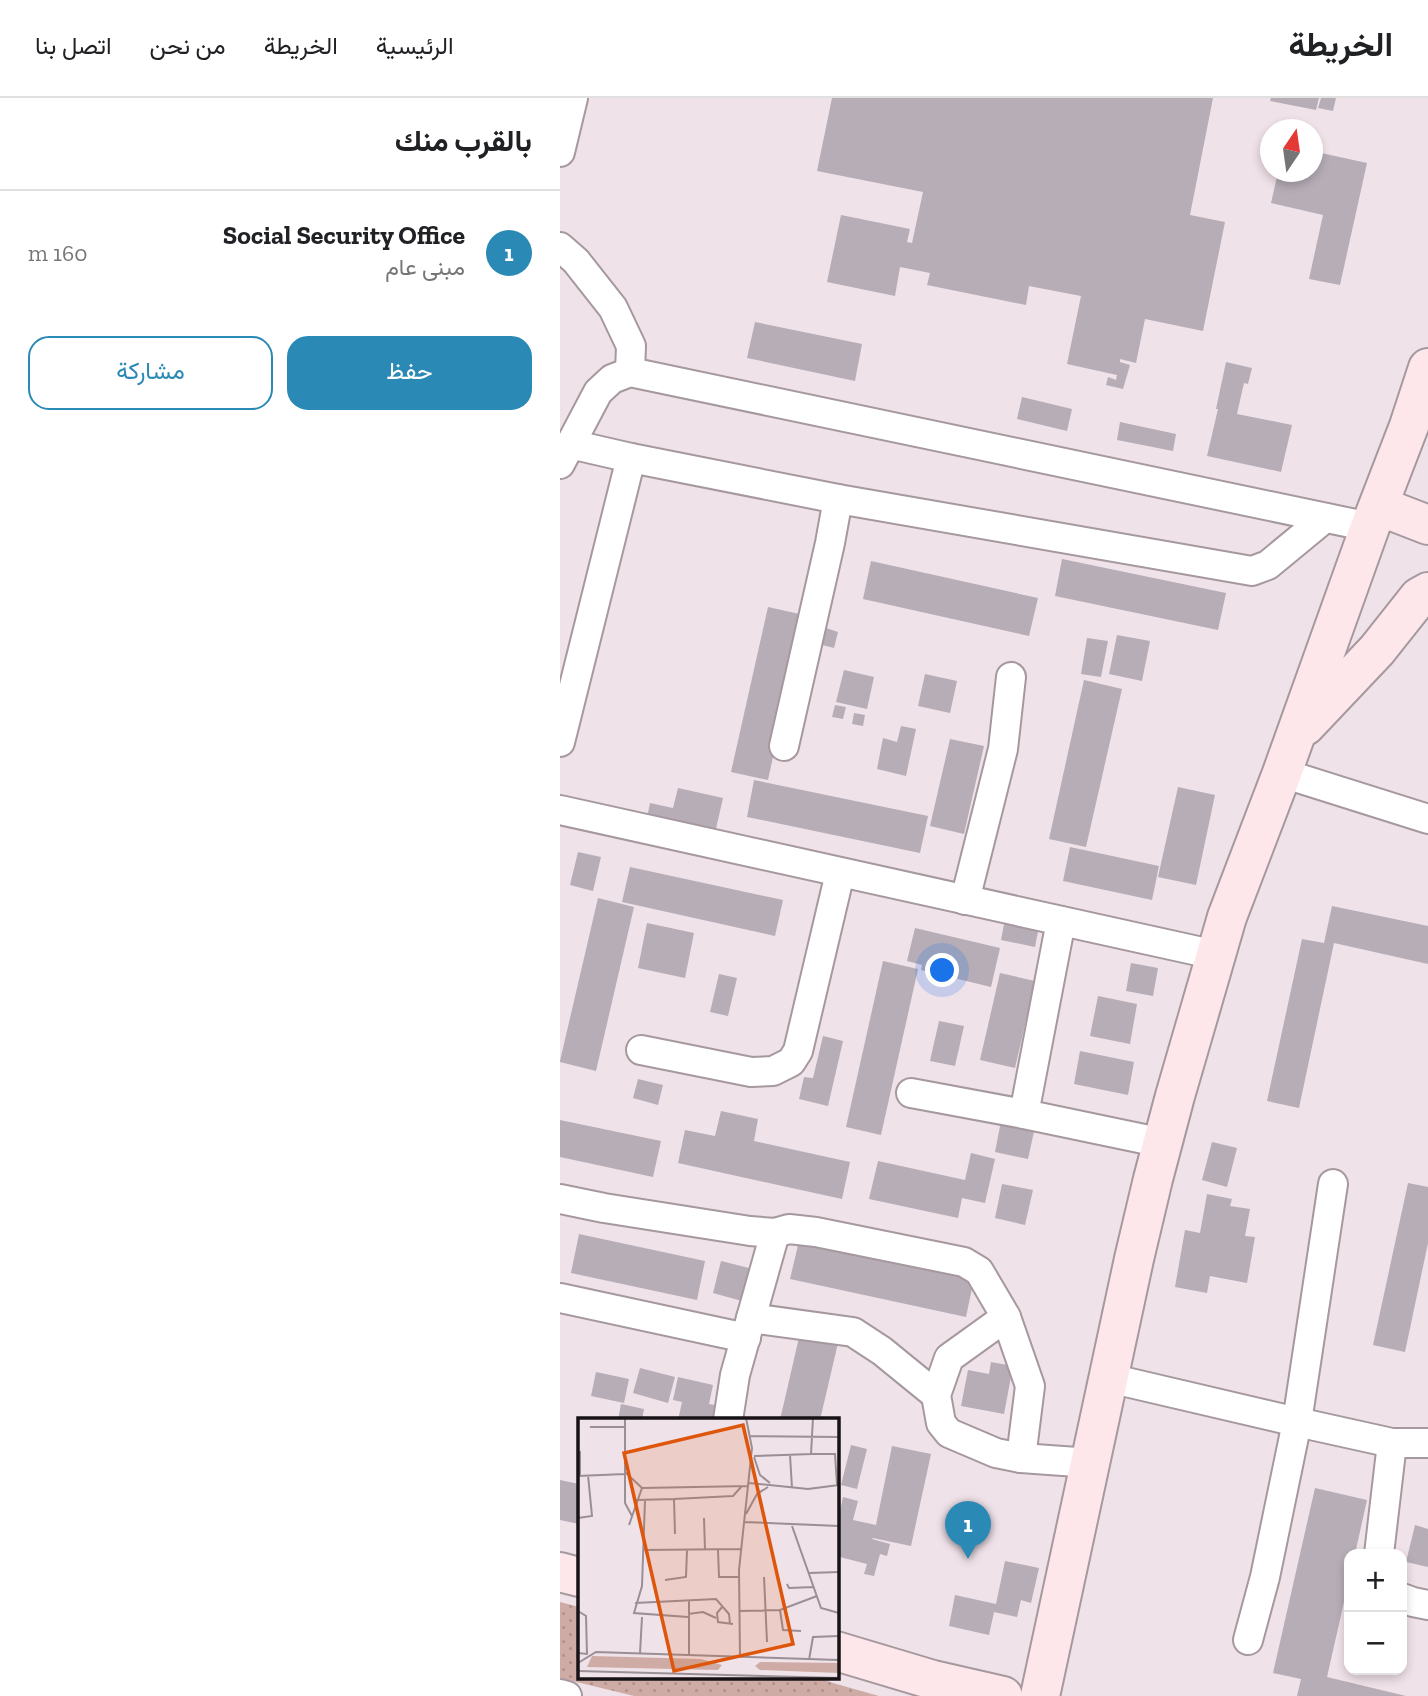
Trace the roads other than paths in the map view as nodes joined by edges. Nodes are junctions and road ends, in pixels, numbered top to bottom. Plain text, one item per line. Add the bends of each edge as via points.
1 (573, 98) edge
2 (560, 152) edge
3 (560, 247) edge
4 (1428, 368) edge
5 (629, 372) junction
6 (565, 454) edge
7 (631, 458) junction
8 (838, 499) junction
9 (1428, 502) edge
10 (1379, 506) junction
11 (1325, 518) junction
12 (1428, 525) edge
13 (1428, 592) edge
14 (1011, 677) dead end
15 (1296, 735) junction
16 (560, 742) edge
17 (784, 746) dead end
18 (1282, 774) junction
19 (560, 810) edge
20 (1428, 819) edge
21 (840, 873) junction
22 (965, 900) junction
23 (1061, 921) junction
24 (1216, 955) junction
25 (641, 1050) dead end
26 (911, 1093) dead end
27 (1024, 1114) junction
28 (1163, 1143) junction
29 (1333, 1184) dead end
30 (560, 1199) edge
31 (775, 1233) junction
32 (560, 1298) edge
33 (1006, 1318) junction
34 (748, 1328) junction
35 (1109, 1378) junction
36 (936, 1395) junction
37 (727, 1418) edge
38 (1297, 1422) junction
39 (1392, 1443) junction
40 (1428, 1443) edge
41 (1021, 1458) junction
42 (1091, 1463) junction
43 (1380, 1549) edge
44 (560, 1572) edge
45 (578, 1577) edge
46 (1407, 1600) edge
47 (1428, 1605) edge
48 (1248, 1640) dead end
49 (838, 1652) edge
50 (931, 1688) edge
51 (560, 1694) edge
52 (567, 1696) edge
53 (1003, 1696) edge
54 (1041, 1696) edge

1 - 2 street
3 - 5 street via 613,309 631,346
4 - 10 street
5 - 6 street via 611,379 598,392
5 - 11 street
6 - 7 street
7 - 8 street
7 - 16 street
8 - 11 street via 1252,571 1268,565
8 - 17 street
9 - 10 street
10 - 11 street
10 - 12 street
10 - 15 street
13 - 15 street
14 - 22 street via 1003,748
15 - 18 street
18 - 20 street
18 - 24 street
19 - 21 street
21 - 22 street
21 - 25 street via 798,1051 791,1062 773,1072 751,1072
22 - 23 street
23 - 24 street
23 - 27 street
24 - 28 street
26 - 27 street
27 - 28 street
28 - 35 street
29 - 38 street
30 - 31 street
31 - 33 street via 789,1229 817,1232 964,1262 979,1271
31 - 34 street
32 - 34 street
33 - 36 street via 949,1357
33 - 41 street via 1030,1386
34 - 36 street via 853,1332
34 - 37 street
35 - 38 street
35 - 42 street
36 - 41 street via 941,1423 949,1433
38 - 39 street
38 - 48 street
39 - 40 street
39 - 43 street
41 - 42 street
42 - 54 street
44 - 45 street
46 - 47 street
49 - 50 street
50 - 53 street
51 - 52 street

